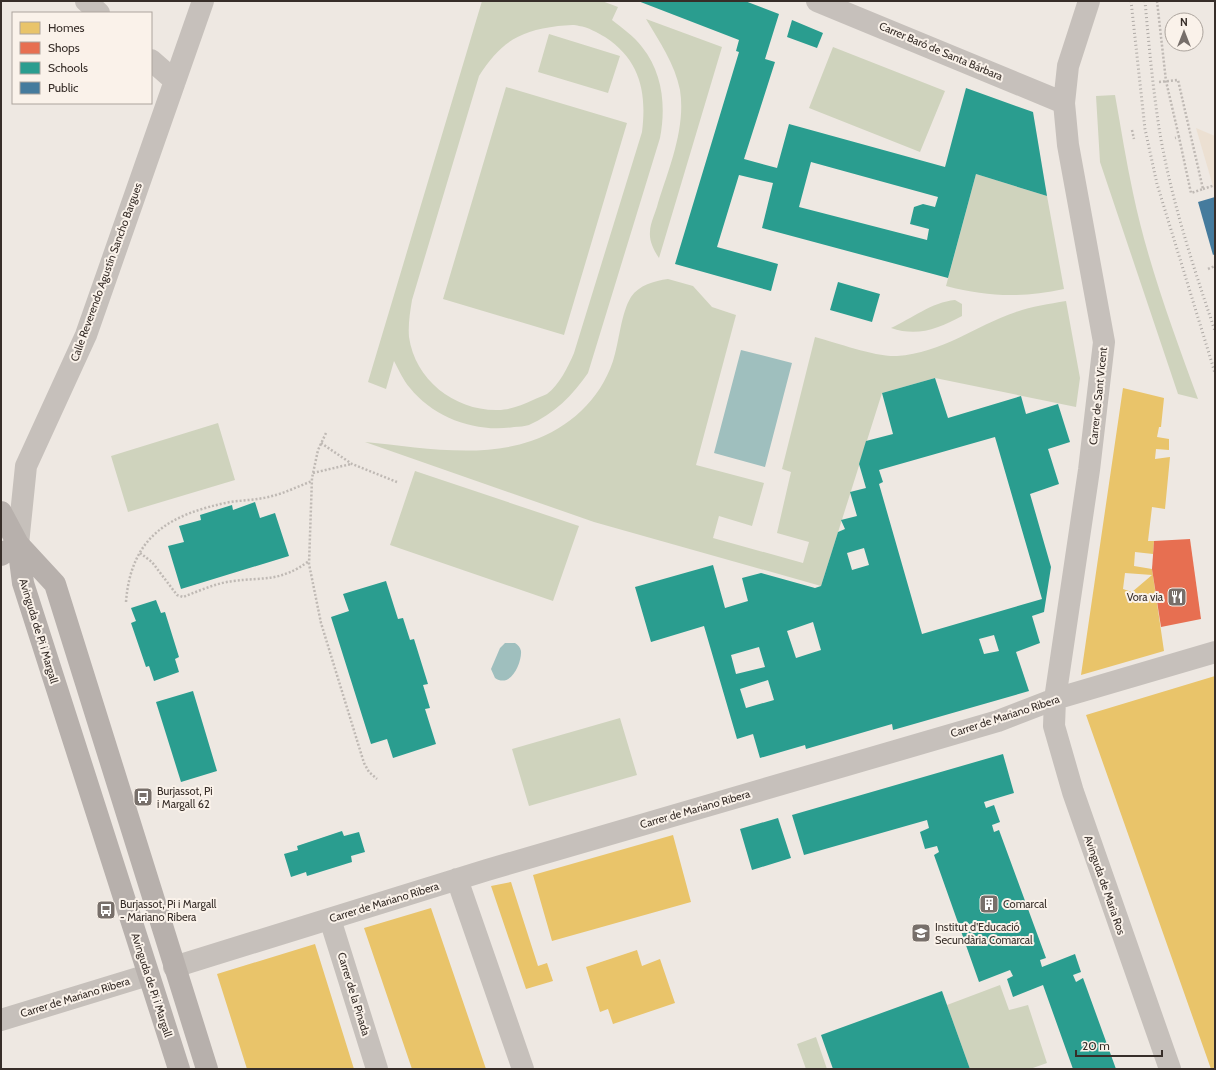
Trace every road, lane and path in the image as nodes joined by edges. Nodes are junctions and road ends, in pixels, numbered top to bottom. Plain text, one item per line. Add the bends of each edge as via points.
1 (86, 1) edge
2 (203, 1) edge
3 (817, 1) edge
4 (847, 1) edge
5 (1089, 1) edge
6 (1157, 1) edge
7 (98, 12) edge
8 (866, 20) junction
9 (152, 61) edge
10 (174, 81) junction
11 (1166, 81) junction
12 (1159, 82) dead end
13 (1064, 103) junction
14 (1132, 130) dead end
15 (1134, 139) dead end
16 (1215, 185) edge
17 (1203, 189) junction
18 (1215, 266) edge
19 (1208, 268) dead end
20 (326, 433) dead end
21 (321, 443) junction
22 (352, 464) junction
23 (313, 473) junction
24 (312, 482) junction
25 (397, 482) dead end
26 (1, 512) edge
27 (10, 550) edge
28 (140, 553) junction
29 (309, 561) junction
30 (126, 602) dead end
31 (1215, 652) edge
32 (1055, 699) junction
33 (378, 779) dead end
34 (457, 879) junction
35 (330, 919) junction
36 (174, 966) junction
37 (148, 975) junction
38 (1, 1020) edge
39 (179, 1069) edge
40 (207, 1069) edge
41 (377, 1069) edge
42 (523, 1069) edge
43 (1170, 1069) edge

1 - 7 street
2 - 10 street, Calle Reverendo Agustín Sancho Bargues
3 - 8 street, Carrer Baró de Santa Bárbara
4 - 8 street
5 - 13 street, Carrer de Sant Vicent via 1068,66
6 - 11 path
8 - 13 street, Carrer Baró de Santa Bárbara
9 - 10 street
10 - 27 street, Calle Reverendo Agustín Sancho Bargues via 86,335 26,466
11 - 12 path
11 - 17 path via 1178,80
11 - 17 path via 1191,193
13 - 32 street, Carrer de Sant Vicent via 1068,145 1104,342 1089,470
14 - 15 path
16 - 17 path
18 - 19 path
20 - 21 path
21 - 22 path
21 - 23 path
22 - 23 path
22 - 25 path
23 - 24 path
24 - 28 path via 273,496 232,502 185,515 165,524
24 - 29 path
26 - 27 street
27 - 36 street, Avinguda de Pi i Margall via 55,584
27 - 37 street, Avinguda de Pi i Margall
28 - 29 path via 152,562 177,595 183,597 225,583 270,579 289,574
28 - 30 path via 130,578
29 - 33 path via 321,622 364,763 369,772
31 - 32 street, Carrer de Mariano Ribera
32 - 34 street, Carrer de Mariano Ribera via 998,721
32 - 43 street, Avinguda de Maria Ros via 1054,726 1071,787
34 - 35 street, Carrer de Mariano Ribera
34 - 42 street
35 - 36 street, Carrer de Mariano Ribera
35 - 41 street, Carrer de la Pinada
36 - 40 street, Avinguda de Pi i Margall
37 - 38 street, Carrer de Mariano Ribera
37 - 39 street, Avinguda de Pi i Margall

